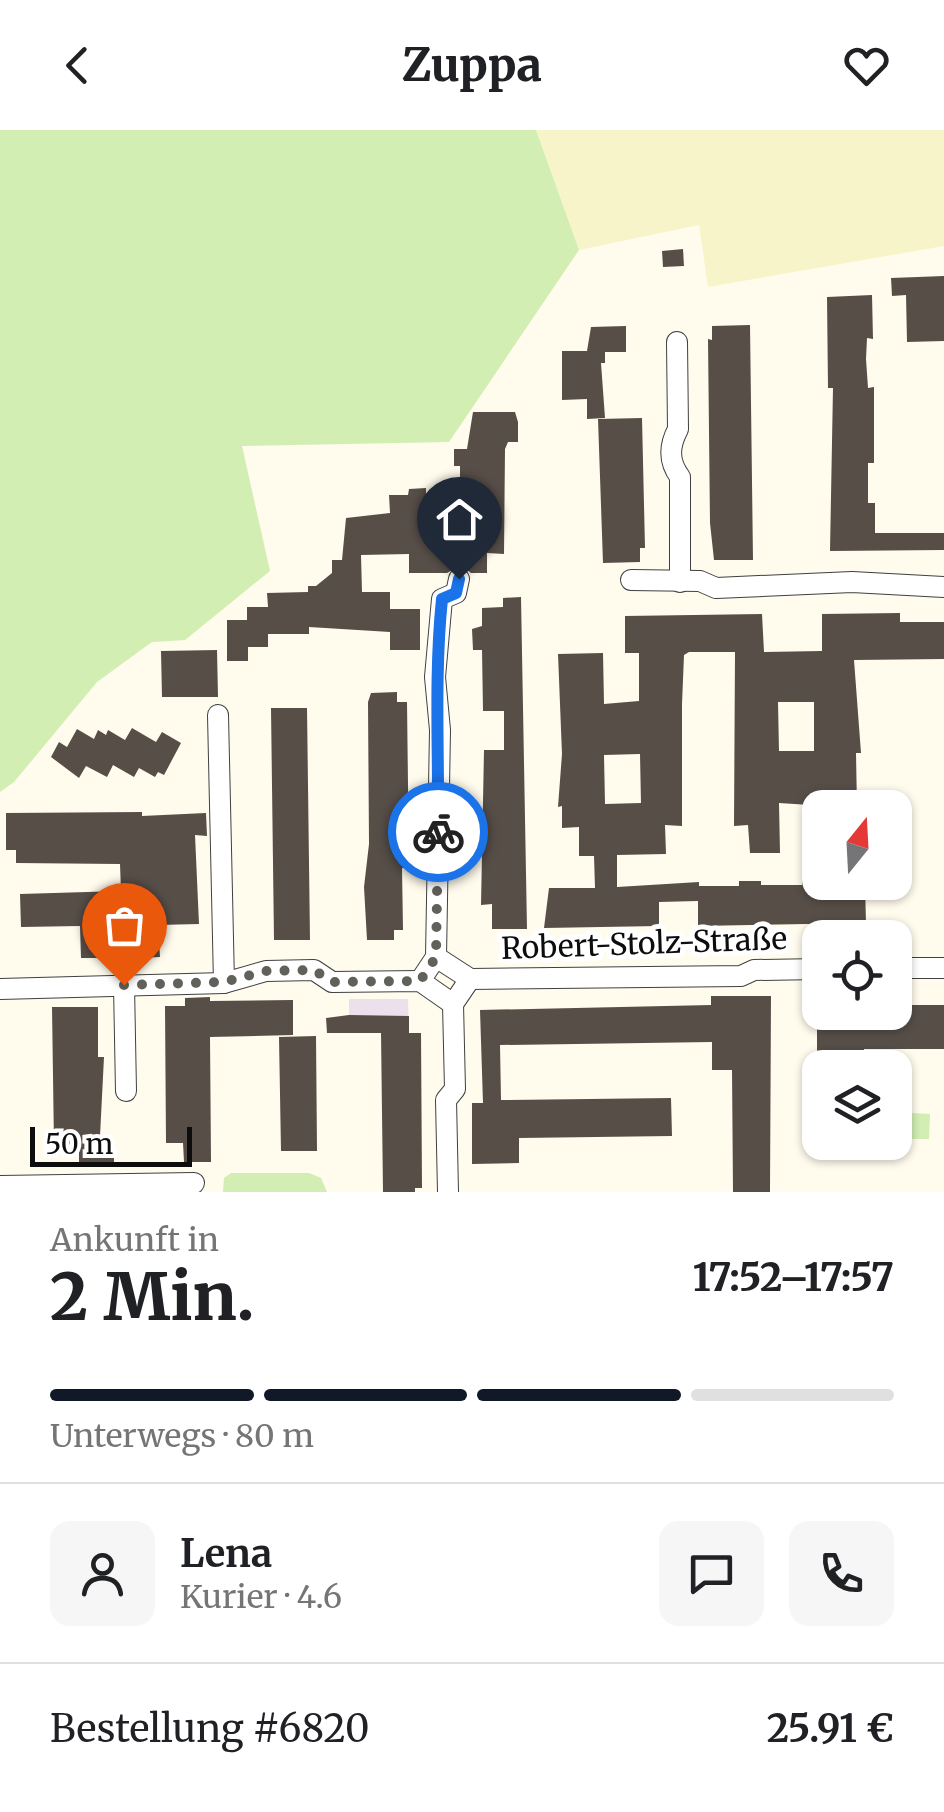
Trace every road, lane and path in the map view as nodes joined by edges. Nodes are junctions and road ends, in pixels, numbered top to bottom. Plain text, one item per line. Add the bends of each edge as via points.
1 (677, 342) dead end
2 (459, 579) dead end
3 (631, 580) dead end
4 (680, 582) junction
5 (944, 587) edge
6 (218, 715) dead end
7 (436, 957) junction
8 (912, 968) edge
9 (944, 968) edge
10 (802, 969) edge
11 (470, 979) junction
12 (420, 981) junction
13 (224, 982) junction
14 (124, 985) junction
15 (0, 989) edge
16 (454, 1004) junction
17 (126, 1091) dead end
18 (194, 1183) dead end
19 (0, 1186) edge
20 (168, 1188) edge
21 (448, 1192) edge

1 - 4 street via 678,430 671,442 672,466 680,477
2 - 7 street via 456,593 442,599 435,677
3 - 4 street
4 - 5 street via 716,588 852,582
6 - 13 street
7 - 11 street, Robert-Stolz-Straße
7 - 12 street
8 - 9 street
10 - 11 street, Robert-Stolz-Straße
11 - 16 street, Robert-Stolz-Straße
12 - 13 street via 332,982 314,970 298,970
12 - 16 street
13 - 14 street
14 - 15 street
14 - 17 street
16 - 21 street
18 - 20 street
19 - 20 street

